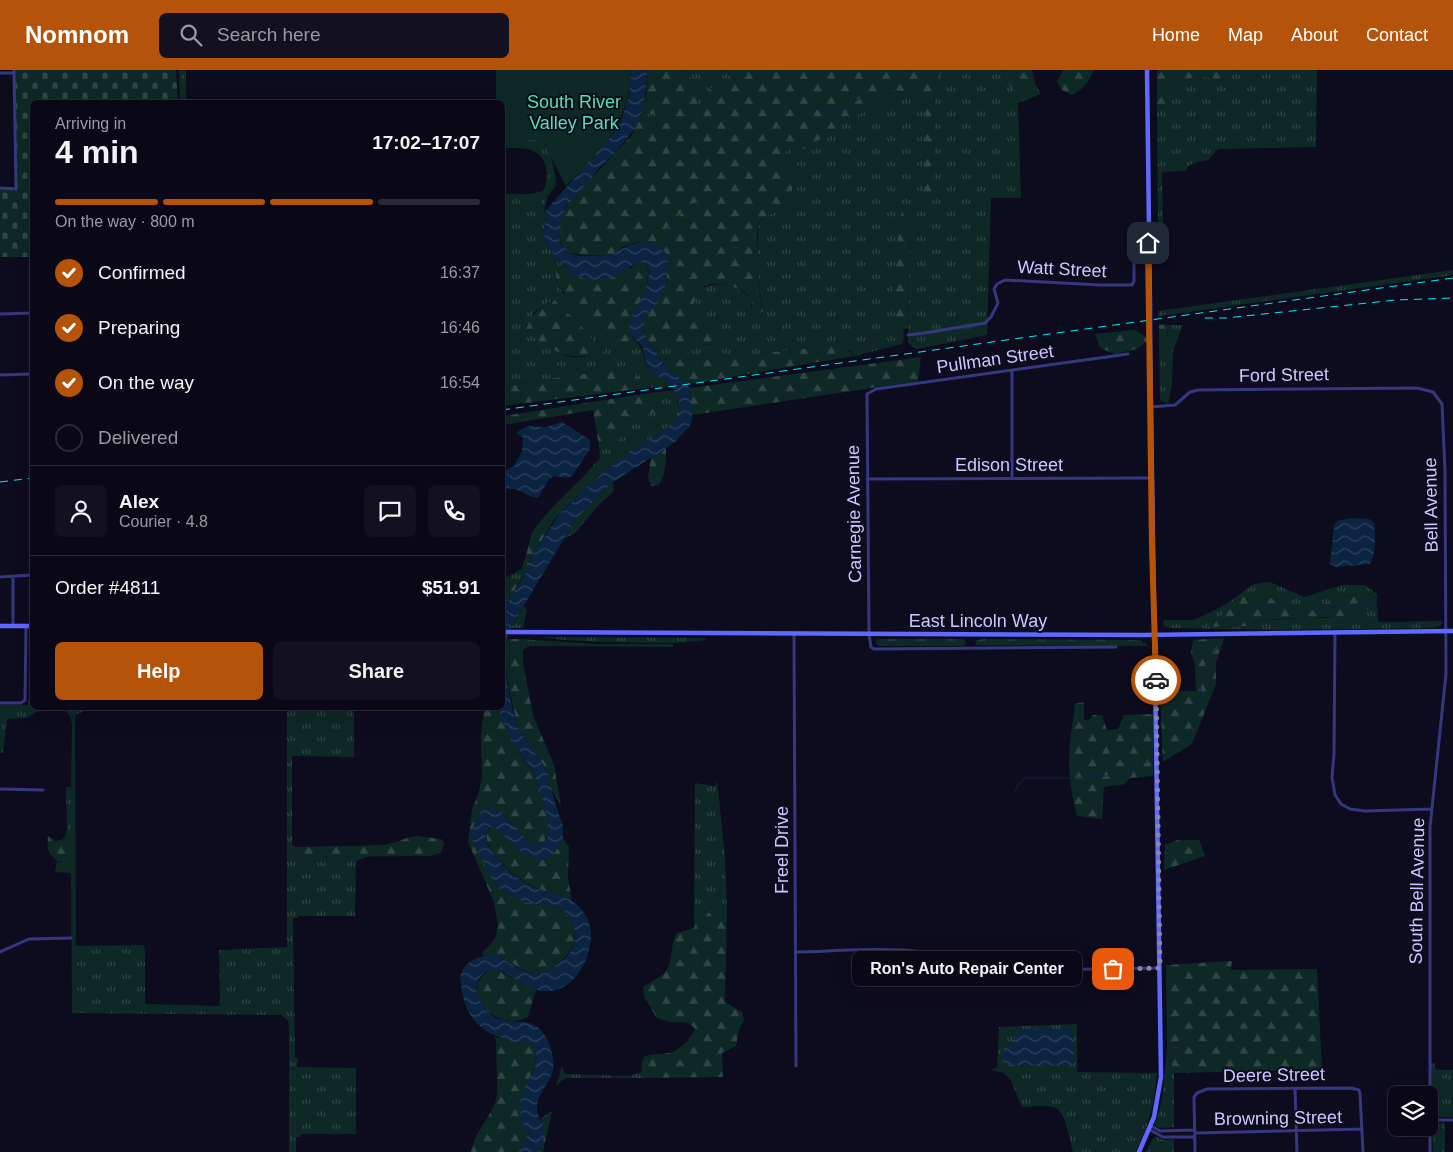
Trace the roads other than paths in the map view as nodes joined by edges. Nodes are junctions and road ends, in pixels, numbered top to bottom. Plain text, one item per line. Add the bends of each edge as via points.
1 (1147, 70) edge
2 (14, 72) edge
3 (0, 73) edge
4 (0, 188) edge
5 (1148, 243) junction
6 (30, 313) edge
7 (0, 314) edge
8 (908, 335) dead end
9 (1128, 354) dead end
10 (1012, 371) junction
11 (30, 374) edge
12 (0, 375) edge
13 (1424, 389) joint
14 (866, 394) joint
15 (1150, 407) junction
16 (1151, 478) junction
17 (867, 479) junction
18 (1012, 479) junction
19 (30, 575) edge
20 (12, 576) junction
21 (0, 577) edge
22 (0, 626) edge
23 (12, 626) junction
24 (26, 626) junction
25 (30, 626) edge
26 (1446, 631) junction
27 (1453, 631) edge
28 (505, 632) edge
29 (1335, 633) junction
30 (794, 634) junction
31 (869, 634) junction
32 (1155, 635) junction
33 (1116, 647) dead end
34 (0, 702) edge
35 (0, 790) edge
36 (43, 790) dead end
37 (1432, 809) junction
38 (71, 938) dead end
39 (0, 952) edge
40 (796, 952) junction
41 (1160, 968) junction
42 (796, 1066) dead end
43 (1430, 1086) edge
44 (1295, 1089) junction
45 (1438, 1120) edge
46 (1453, 1120) edge
47 (1150, 1128) junction
48 (1362, 1130) junction
49 (1296, 1131) junction
50 (1195, 1133) junction
51 (1430, 1136) edge
52 (1139, 1152) edge
53 (1195, 1152) edge
54 (1297, 1152) edge
55 (1363, 1152) edge
56 (1430, 1152) edge

1 - 5 main road
2 - 3 street
2 - 4 street via 16,188
5 - 8 street, Watt Street via 1134,245 1132,285 1005,280 994,289 998,303 985,323
5 - 15 main road, bridge
6 - 7 street
9 - 10 street, Pullman Street
10 - 14 street, Pullman Street via 876,388
10 - 18 street
11 - 12 street
13 - 15 street, Ford Street via 1198,390 1190,392 1176,405
13 - 26 street, Bell Avenue via 1436,395 1443,411
14 - 17 street, Carnegie Avenue
15 - 16 main road
16 - 18 street, Edison Street
16 - 32 main road
17 - 18 street, Edison Street
17 - 31 street, Carnegie Avenue
19 - 20 street
20 - 21 street
20 - 23 street
22 - 23 main road
23 - 24 main road
24 - 25 main road
24 - 34 street via 26,698 21,703
26 - 27 main road, East Lincoln Way
26 - 29 main road, East Lincoln Way
26 - 37 street, South Bell Avenue via 1446,674
28 - 30 main road, East Lincoln Way
29 - 32 main road, East Lincoln Way
29 - 37 street via 1332,777 1335,796 1350,809
30 - 31 main road, East Lincoln Way
30 - 40 street, Freel Drive
31 - 32 main road, East Lincoln Way
31 - 33 street via 874,648
32 - 41 main road
35 - 36 street
37 - 43 street, South Bell Avenue
38 - 39 street via 28,939
40 - 41 street via 913,951 1034,970
40 - 42 street, Freel Drive
41 - 47 main road via 1160,1091
44 - 48 street, Deere Street via 1359,1090
44 - 49 street
44 - 50 street, Deere Street via 1207,1089 1197,1093 1194,1097
45 - 46 street
47 - 50 street, Browning Street
47 - 50 street, Browning Street via 1163,1136
47 - 52 main road
48 - 49 street, Browning Street
48 - 55 street
49 - 50 street, Browning Street
49 - 54 street
50 - 53 street
51 - 56 street, South Bell Avenue

